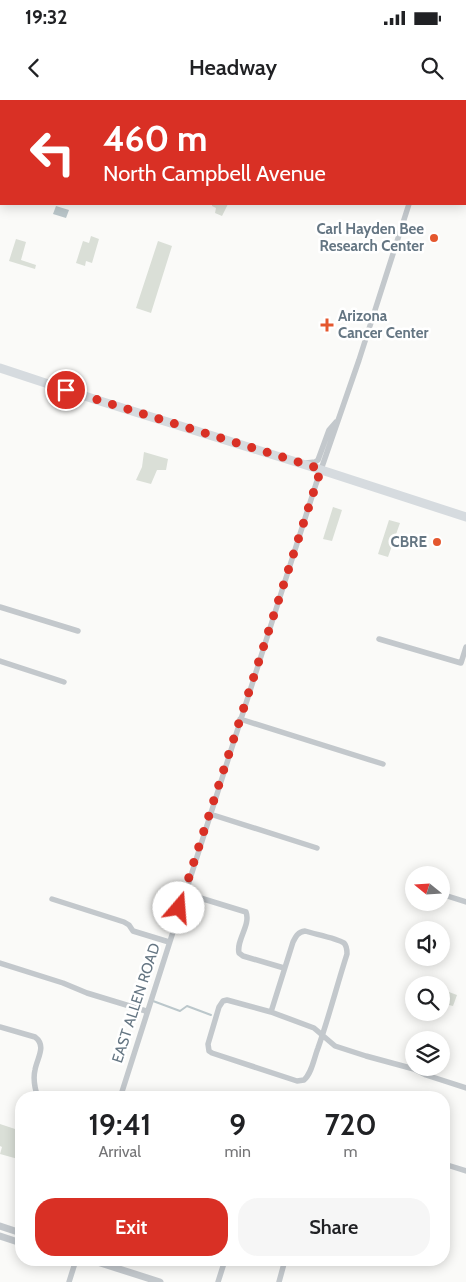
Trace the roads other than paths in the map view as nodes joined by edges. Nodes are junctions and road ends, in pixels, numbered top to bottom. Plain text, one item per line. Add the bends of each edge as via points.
1 (409, 205) edge
2 (0, 368) edge
3 (336, 422) dead end
4 (301, 463) junction
5 (321, 469) junction
6 (466, 517) edge
7 (0, 607) edge
8 (78, 631) dead end
9 (379, 639) dead end
10 (466, 647) edge
11 (0, 661) edge
12 (64, 682) dead end
13 (240, 719) junction
14 (383, 764) dead end
15 (210, 814) junction
16 (317, 848) dead end
17 (184, 893) junction
18 (450, 897) edge
19 (52, 899) dead end
20 (466, 902) edge
21 (169, 942) junction
22 (0, 962) edge
23 (284, 968) junction
24 (146, 1012) junction
25 (271, 1012) junction
26 (0, 1027) edge
27 (322, 1036) junction
28 (466, 1088) edge
29 (36, 1091) edge
30 (122, 1091) edge
31 (450, 1166) edge
32 (466, 1171) edge
33 (0, 1226) edge
34 (9, 1229) junction
35 (15, 1231) edge
36 (3, 1237) edge
37 (15, 1241) edge
38 (74, 1266) edge
39 (110, 1266) edge
40 (223, 1266) edge
41 (283, 1266) edge
42 (69, 1282) edge
43 (160, 1282) edge
44 (218, 1282) edge
45 (279, 1282) edge

1 - 5 street, EAST ALLEN ROAD
2 - 4 main road
3 - 4 street via 328,430 318,460
4 - 5 main road
5 - 6 main road
5 - 13 street, EAST ALLEN ROAD
7 - 8 street
9 - 10 street via 461,664
11 - 12 street
13 - 14 street
13 - 15 street, EAST ALLEN ROAD
15 - 16 street
15 - 17 street, EAST ALLEN ROAD
17 - 21 street, EAST ALLEN ROAD
17 - 23 street via 246,912 248,918 239,953
18 - 20 street
19 - 21 street via 124,922 133,931
21 - 24 street, EAST ALLEN ROAD
22 - 24 street
23 - 25 street
23 - 27 street via 294,939 301,932 344,943 347,948 348,954
24 - 30 street, EAST ALLEN ROAD
25 - 27 street via 314,1028
25 - 27 street via 223,1001 208,1044 209,1051 300,1081 307,1077
26 - 29 street via 40,1040 35,1070
27 - 28 street via 335,1046
31 - 32 street
33 - 34 street
34 - 35 street
34 - 36 street
36 - 37 street
38 - 42 street
39 - 43 street
40 - 44 street
41 - 45 street

